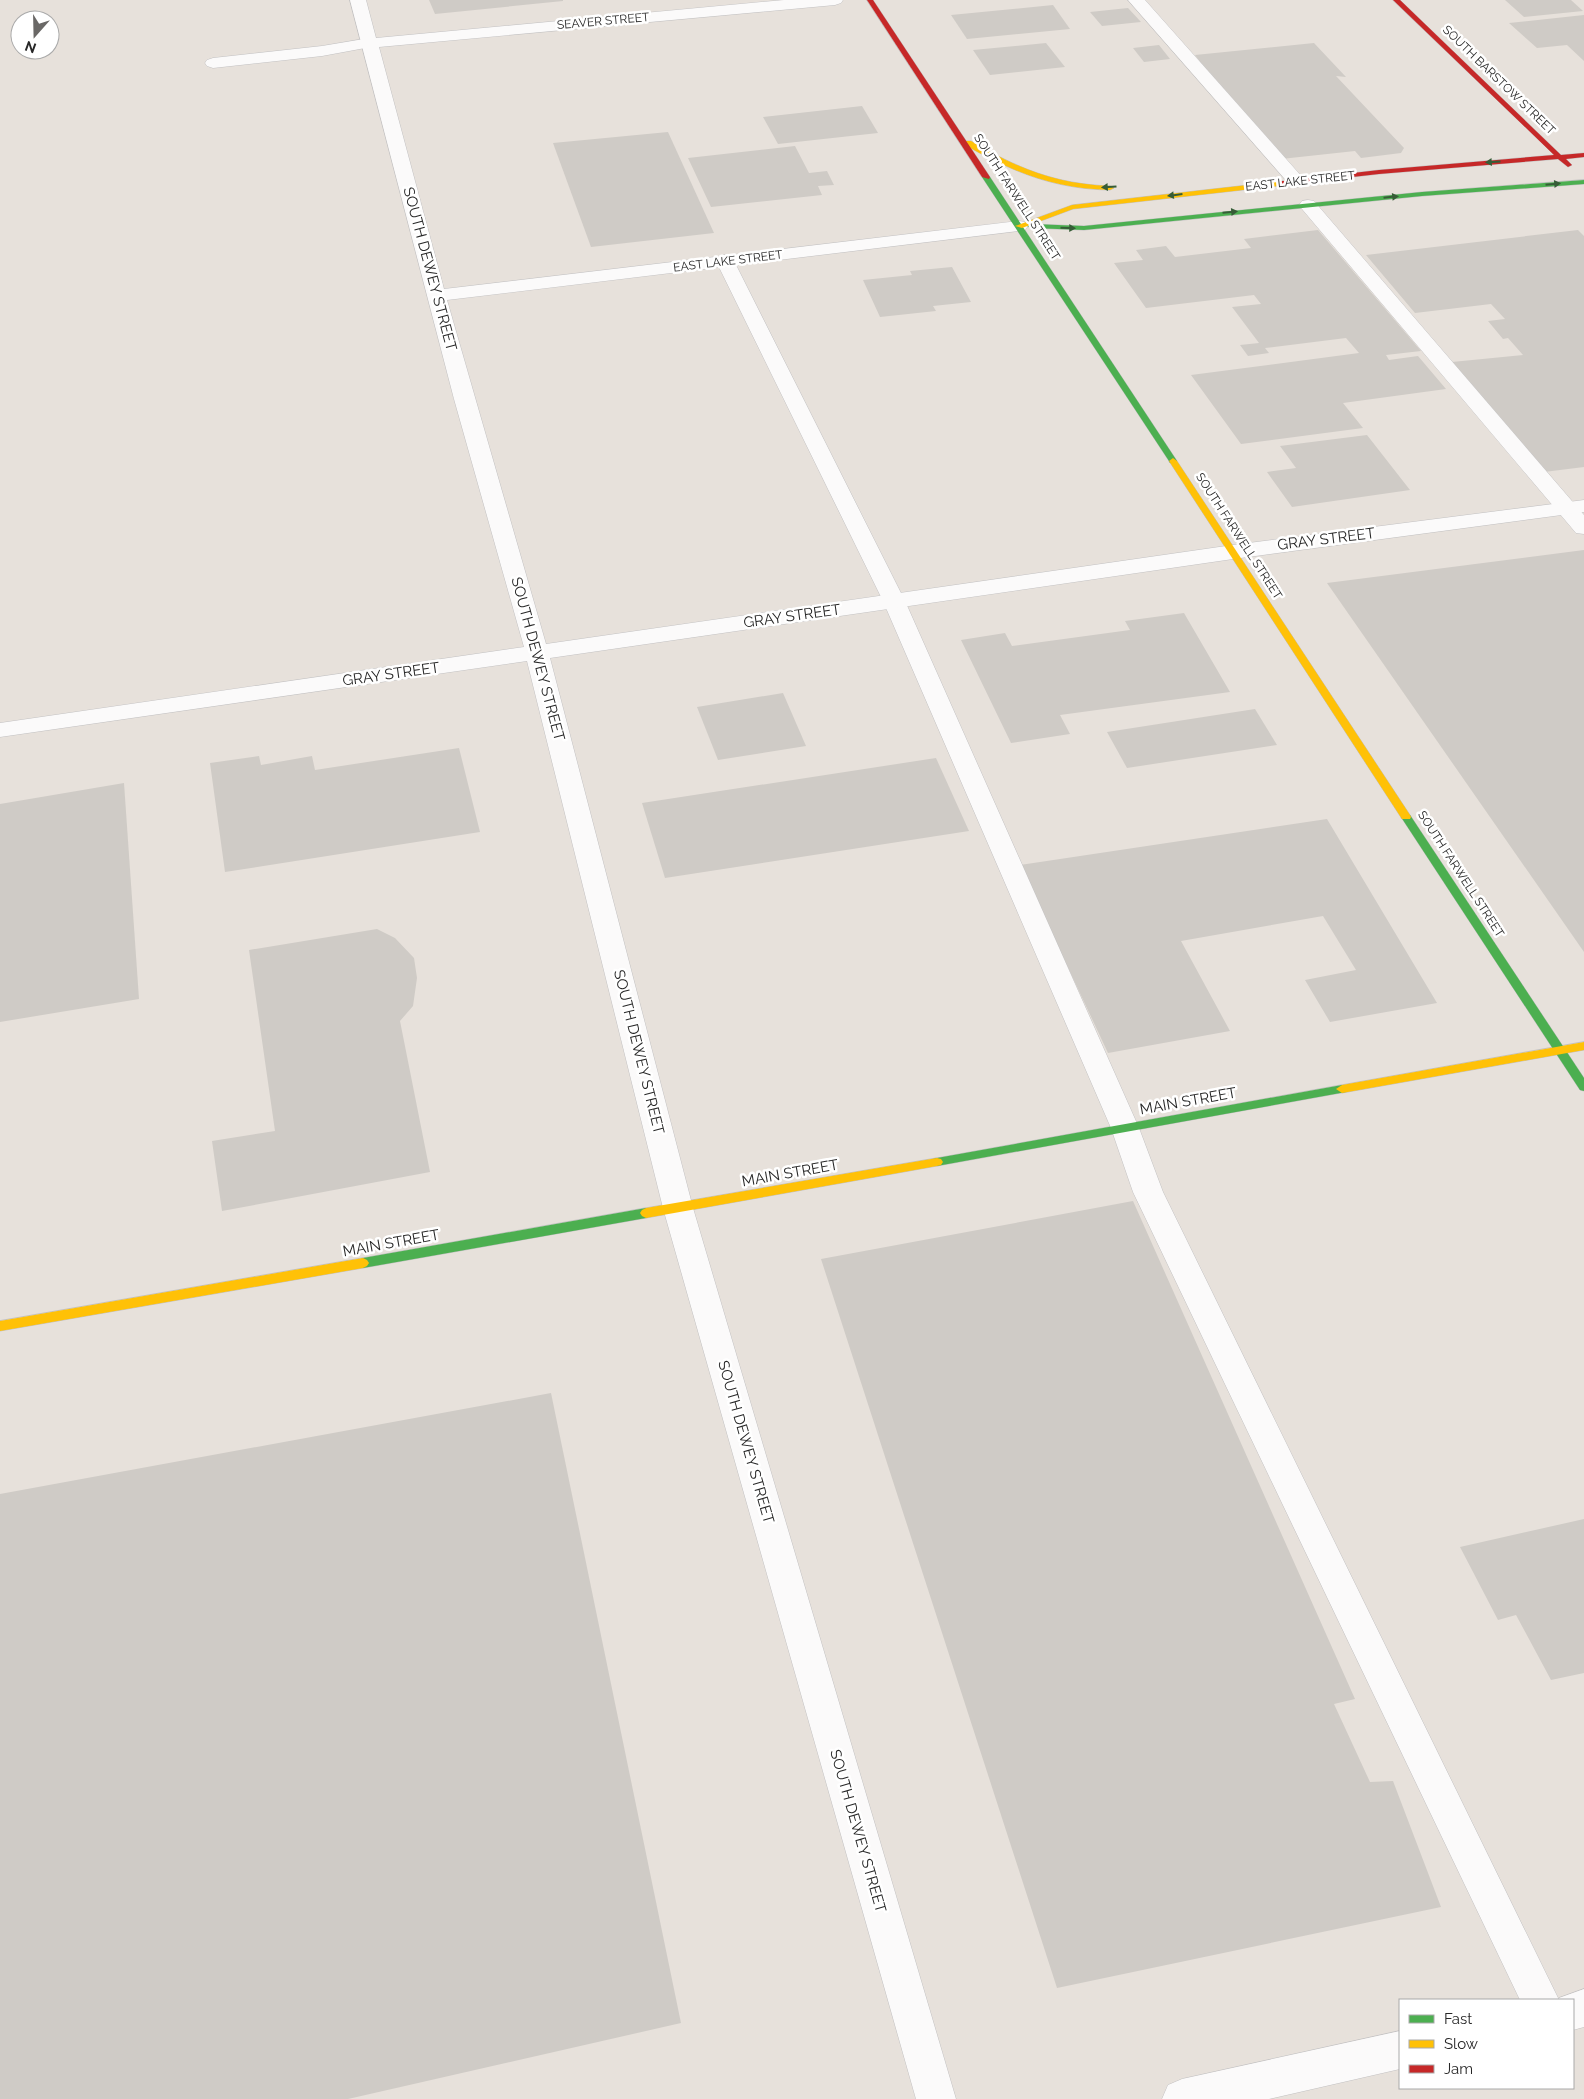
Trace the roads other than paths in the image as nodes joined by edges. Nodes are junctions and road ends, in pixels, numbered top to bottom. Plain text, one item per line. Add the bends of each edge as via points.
1 (358, 0) edge
2 (835, 0) edge
3 (870, 0) edge
4 (1136, 0) edge
5 (1396, 0) edge
6 (370, 43) junction
7 (213, 63) dead end
8 (963, 140) junction
9 (1584, 155) edge
10 (1560, 157) junction
11 (1246, 175) dead end
12 (1584, 180) edge
13 (1297, 182) junction
14 (1118, 187) dead end
15 (1308, 205) junction
16 (1019, 226) junction
17 (725, 262) junction
18 (437, 296) junction
19 (1576, 507) edge
20 (1584, 528) edge
21 (1233, 552) junction
22 (894, 602) junction
23 (537, 653) junction
24 (0, 730) edge
25 (1584, 1046) edge
26 (1560, 1050) junction
27 (1584, 1087) edge
28 (1125, 1128) junction
29 (678, 1208) junction
30 (0, 1326) edge
31 (1540, 1999) edge
32 (1399, 2050) edge
33 (936, 2099) edge
34 (1182, 2099) edge

1 - 6 street, SOUTH DEWEY STREET
2 - 6 street, SEAVER STREET
3 - 8 street, SOUTH FARWELL STREET
4 - 13 street
5 - 10 street, SOUTH BARSTOW STREET
6 - 7 street, SEAVER STREET
6 - 18 street, SOUTH DEWEY STREET
14 -> 8 street via 1087,188 1053,183 1018,171
8 - 16 street, SOUTH FARWELL STREET
9 - 10 street, EAST LAKE STREET
10 - 12 street, SOUTH BARSTOW STREET
10 -> 13 street, EAST LAKE STREET
11 - 13 street
15 -> 12 street, EAST LAKE STREET
13 -> 16 street, EAST LAKE STREET via 1072,207
16 -> 15 street, EAST LAKE STREET via 1084,228
15 - 19 street
16 - 17 street, EAST LAKE STREET
16 - 21 street, SOUTH FARWELL STREET
17 - 18 street, EAST LAKE STREET
17 - 22 street
18 - 23 street, SOUTH DEWEY STREET
19 - 20 street
19 - 21 street, GRAY STREET
21 - 22 street, GRAY STREET
21 - 26 street, SOUTH FARWELL STREET
22 - 23 street, GRAY STREET
22 - 28 street
23 - 24 street, GRAY STREET
23 - 29 street, SOUTH DEWEY STREET
25 - 26 street, MAIN STREET
26 - 27 street, SOUTH FARWELL STREET
26 - 28 street, MAIN STREET
28 - 29 street, MAIN STREET
28 - 31 street via 1148,1192
29 - 30 street, MAIN STREET
29 - 33 street, SOUTH DEWEY STREET
32 - 34 street

